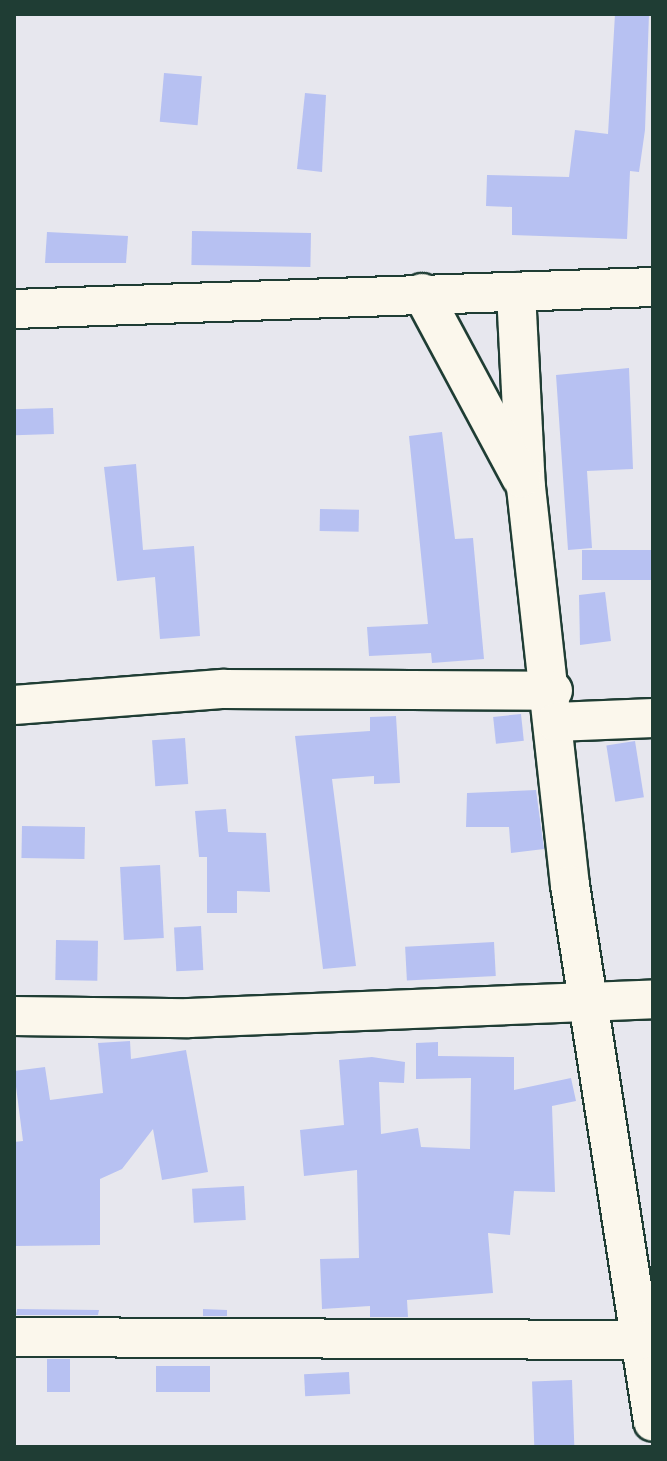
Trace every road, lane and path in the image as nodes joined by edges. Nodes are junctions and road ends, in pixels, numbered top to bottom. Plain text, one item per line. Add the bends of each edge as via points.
1 (653, 287) edge
2 (516, 292) junction
3 (422, 293) junction
4 (14, 309) edge
5 (526, 487) junction
6 (14, 705) edge
7 (554, 706) junction
8 (653, 718) edge
9 (653, 999) edge
10 (587, 1004) junction
11 (14, 1016) edge
12 (14, 1337) edge
13 (639, 1340) junction
14 (653, 1422) edge

1 - 2 street
2 - 3 street
2 - 5 street
3 - 4 street
3 - 5 street
5 - 7 street
6 - 7 street via 224,689
7 - 8 street
7 - 10 street
9 - 10 street
10 - 11 street via 189,1018
10 - 13 street
12 - 13 street
13 - 14 street

